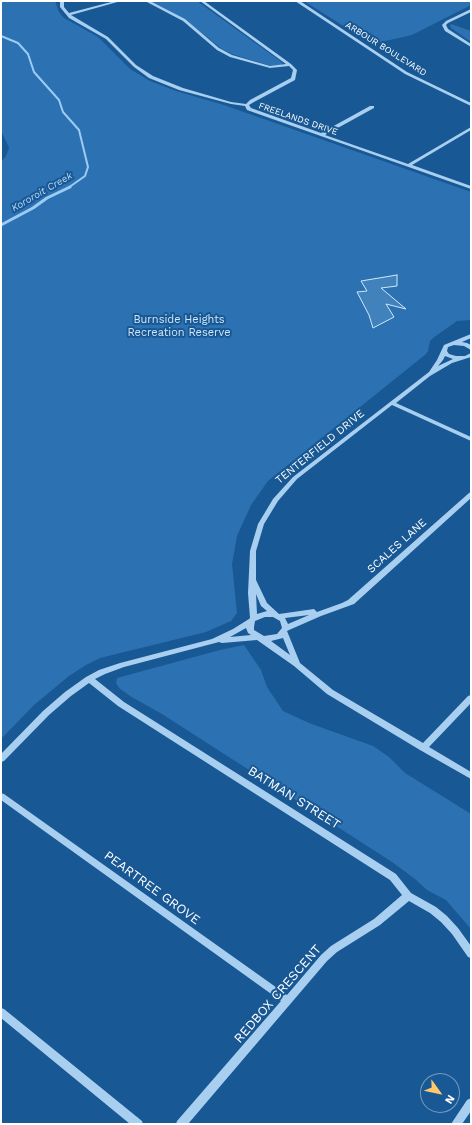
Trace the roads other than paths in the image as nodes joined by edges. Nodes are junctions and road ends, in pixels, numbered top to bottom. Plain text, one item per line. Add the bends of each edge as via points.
1 (62, 1) edge
2 (118, 1) edge
3 (147, 1) edge
4 (202, 1) edge
5 (297, 1) edge
6 (471, 10) edge
7 (68, 15) junction
8 (471, 46) edge
9 (290, 65) junction
10 (247, 105) junction
11 (470, 105) edge
12 (372, 107) dead end
13 (470, 129) edge
14 (322, 135) junction
15 (408, 166) junction
16 (471, 188) edge
17 (471, 336) edge
18 (452, 343) junction
19 (471, 348) edge
20 (444, 352) junction
21 (471, 354) edge
22 (462, 358) junction
23 (471, 360) edge
24 (428, 375) junction
25 (392, 403) junction
26 (471, 439) edge
27 (471, 494) edge
28 (252, 579) junction
29 (334, 609) junction
30 (277, 615) junction
31 (253, 619) junction
32 (285, 630) junction
33 (260, 638) junction
34 (214, 641) junction
35 (298, 664) junction
36 (89, 679) junction
37 (471, 698) edge
38 (423, 748) junction
39 (1, 759) edge
40 (471, 776) edge
41 (1, 796) edge
42 (408, 896) junction
43 (471, 954) edge
44 (288, 1001) junction
45 (1, 1012) edge
46 (471, 1104) edge
47 (138, 1124) edge
48 (181, 1124) edge
49 (456, 1124) edge

1 - 7 street via 62,7
2 - 7 street
3 - 9 street via 184,20 218,49 231,56 270,67
4 - 9 street
5 - 11 street, ARBOUR BOULEVARD via 406,73
6 - 8 street via 444,26 446,30
7 - 10 street via 107,38 135,66 160,81 231,104
9 - 10 street, FREELANDS DRIVE via 295,70 293,79
10 - 14 street, FREELANDS DRIVE via 247,108 254,111
12 - 14 street
13 - 15 street
14 - 15 street, FREELANDS DRIVE
15 - 16 street, FREELANDS DRIVE
17 - 18 street
18 - 19 street via 465,344
18 - 20 street, TENTERFIELD DRIVE via 446,346
20 - 22 street via 451,357
20 - 24 street, TENTERFIELD DRIVE
21 - 22 street, TENTERFIELD DRIVE
22 - 23 street
22 - 24 street, TENTERFIELD DRIVE
24 - 25 street, TENTERFIELD DRIVE
25 - 26 street
25 - 28 street, TENTERFIELD DRIVE via 295,478 275,500 256,537
27 - 29 street, SCALES LANE via 358,596
28 - 30 street, TENTERFIELD DRIVE via 264,604
28 - 31 street, TENTERFIELD DRIVE
29 - 30 street, SCALES LANE
29 - 32 street, SCALES LANE
30 - 31 street via 264,614
30 - 32 street via 286,624
31 - 33 street via 251,631
31 - 34 street via 236,631
32 - 33 street via 275,638
32 - 35 street
33 - 34 street
33 - 35 street
34 - 36 street via 117,666
35 - 38 street via 330,692
36 - 39 street via 54,706
36 - 42 street, BATMAN STREET via 121,704 393,877
37 - 38 street
38 - 40 street
41 - 44 street, PEARTREE GROVE
42 - 43 street, BATMAN STREET via 444,919
42 - 44 street, REDBOX CRESCENT via 377,922 334,949
44 - 48 street, REDBOX CRESCENT
45 - 47 street
46 - 49 street

